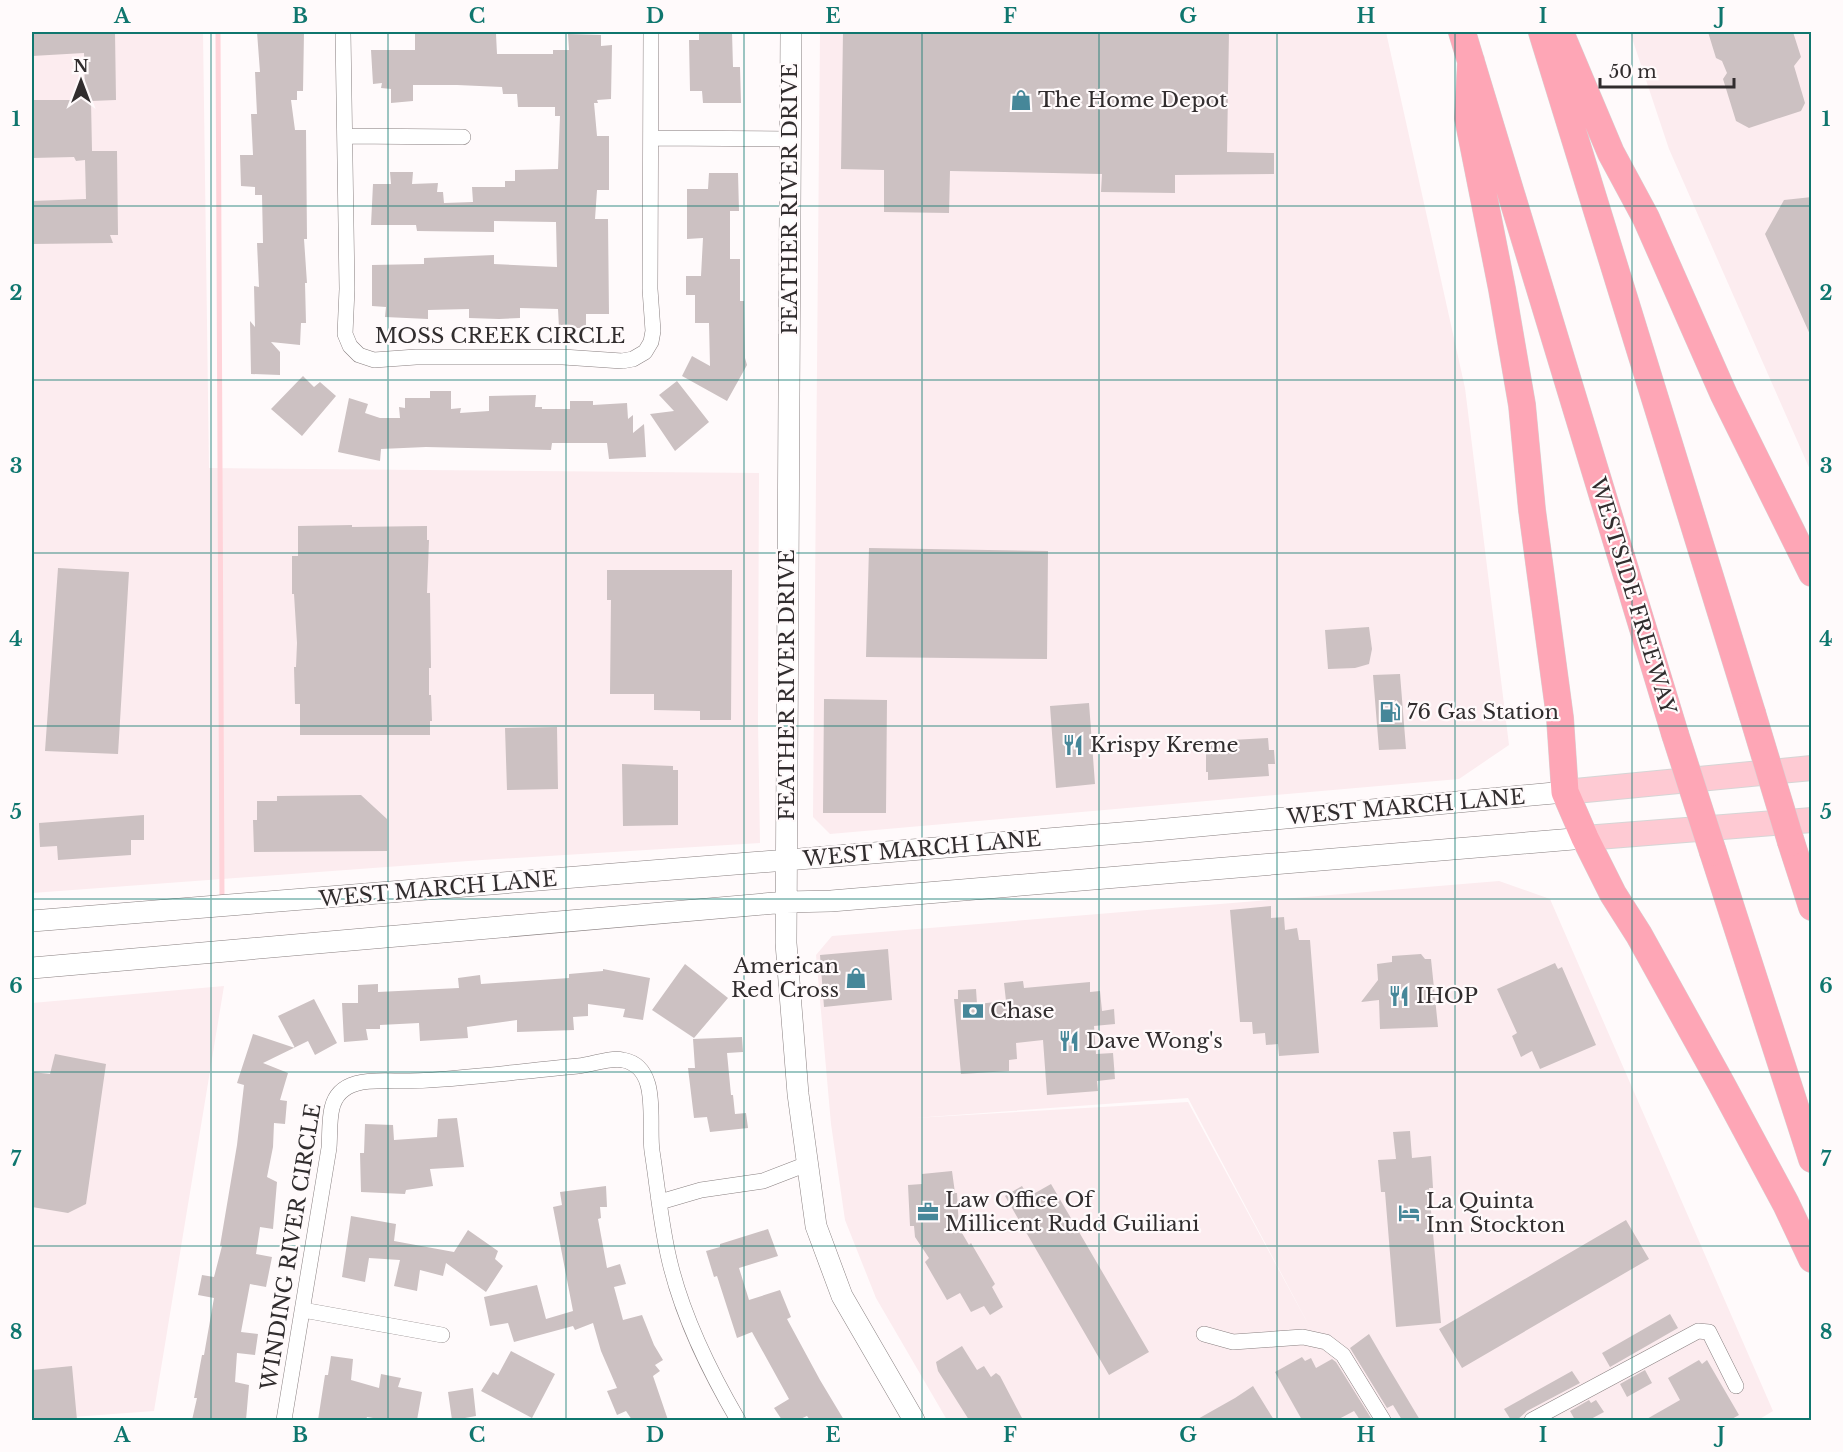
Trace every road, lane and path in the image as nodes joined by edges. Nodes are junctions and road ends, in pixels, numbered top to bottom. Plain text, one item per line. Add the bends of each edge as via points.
1 (344, 32) edge
2 (651, 32) edge
3 (791, 32) edge
4 (1462, 32) edge
5 (1542, 32) edge
6 (1560, 32) edge
7 (1471, 61) junction
8 (345, 136) junction
9 (463, 137) dead end
10 (651, 138) junction
11 (790, 139) junction
12 (1812, 573) edge
13 (1812, 768) edge
14 (1565, 792) junction
15 (1812, 820) edge
16 (1585, 837) junction
17 (785, 861) junction
18 (786, 902) junction
19 (1812, 907) edge
20 (32, 921) edge
21 (32, 968) edge
22 (1812, 1159) edge
23 (807, 1164) junction
24 (660, 1202) junction
25 (1812, 1259) edge
26 (303, 1310) junction
27 (1204, 1334) dead end
28 (442, 1335) dead end
29 (1736, 1386) dead end
30 (284, 1420) edge
31 (738, 1420) edge
32 (914, 1420) edge
33 (1383, 1420) edge
34 (1532, 1420) edge

1 - 8 street, MOSS CREEK CIRCLE
2 - 10 street, MOSS CREEK CIRCLE
3 - 11 main road, FEATHER RIVER DRIVE
4 - 7 highway, WESTSIDE FREEWAY
5 - 19 highway, bridge
6 - 12 highway via 1611,153 1646,218 1724,395
7 - 14 highway via 1468,118 1522,405 1560,718
7 - 22 highway, WESTSIDE FREEWAY, bridge via 1675,734
8 - 9 street
8 - 10 street, MOSS CREEK CIRCLE via 345,334 359,355 374,360 563,357 622,361 645,352 653,332
10 - 11 street
11 - 17 main road, FEATHER RIVER DRIVE
13 - 14 main road, WEST MARCH LANE
14 - 16 highway
14 - 17 main road, WEST MARCH LANE
15 - 16 main road, WEST MARCH LANE
16 - 18 main road, WEST MARCH LANE
16 - 25 highway via 1776,1184
17 - 18 main road, FEATHER RIVER DRIVE
17 - 20 main road, WEST MARCH LANE
18 - 21 main road, WEST MARCH LANE
18 - 23 main road, FEATHER RIVER DRIVE via 798,1094
23 - 24 street via 764,1181 701,1190
23 - 32 main road, FEATHER RIVER DRIVE via 816,1226 832,1273
24 - 26 street, WINDING RIVER CIRCLE via 650,1136 648,1082 635,1064 623,1060 350,1084 332,1108
24 - 31 street, WINDING RIVER CIRCLE via 671,1266 686,1314 708,1367
26 - 28 street
26 - 30 street, WINDING RIVER CIRCLE
27 - 33 street via 1233,1342 1303,1337 1326,1342 1343,1355
29 - 34 street via 1708,1332 1698,1331

